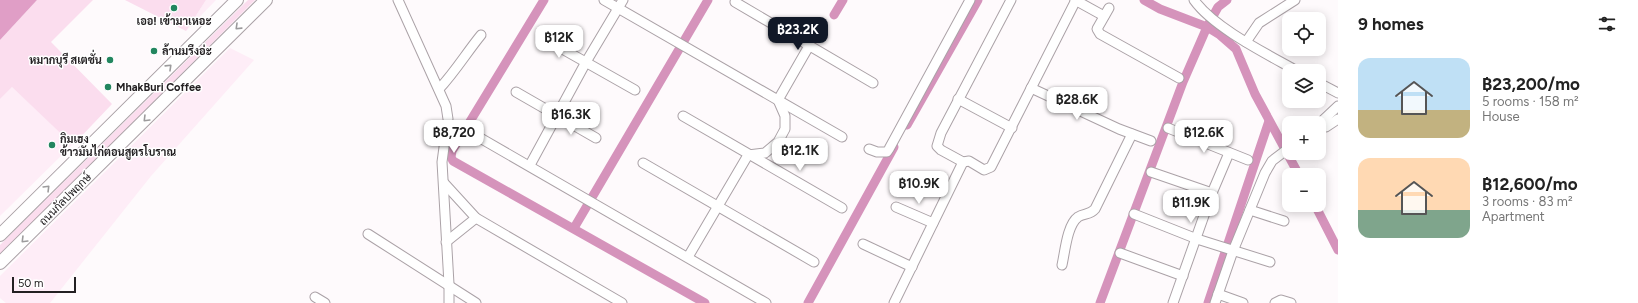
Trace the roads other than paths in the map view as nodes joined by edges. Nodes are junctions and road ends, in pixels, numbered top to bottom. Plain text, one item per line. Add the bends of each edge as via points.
1 (237, 0) edge
2 (266, 0) edge
3 (398, 0) edge
4 (604, 0) edge
5 (623, 0) edge
6 (970, 0) edge
7 (1011, 0) edge
8 (1076, 0) edge
9 (1194, 0) edge
10 (1295, 0) edge
11 (735, 2) dead end
12 (1109, 8) dead end
13 (618, 9) junction
14 (1104, 16) junction
15 (481, 35) dead end
16 (543, 38) dead end
17 (1246, 42) junction
18 (810, 46) junction
19 (586, 62) junction
20 (1285, 64) edge
21 (1179, 78) dead end
22 (873, 83) dead end
23 (1326, 87) edge
24 (1031, 88) junction
25 (439, 89) junction
26 (635, 90) dead end
27 (516, 92) dead end
28 (1338, 93) edge
29 (958, 99) junction
30 (778, 100) junction
31 (1338, 106) edge
32 (557, 115) junction
33 (683, 116) dead end
34 (1326, 117) edge
35 (1338, 119) edge
36 (1326, 127) edge
37 (1012, 128) junction
38 (1168, 128) dead end
39 (1132, 134) junction
40 (475, 135) dead end
41 (842, 137) dead end
42 (596, 138) dead end
43 (1151, 141) dead end
44 (869, 149) dead end
45 (1229, 153) junction
46 (1282, 153) edge
47 (748, 155) junction
48 (1248, 160) dead end
49 (963, 162) junction
50 (643, 163) dead end
51 (530, 165) junction
52 (1151, 172) dead end
53 (444, 183) junction
54 (1212, 193) junction
55 (717, 206) junction
56 (896, 207) dead end
57 (842, 208) dead end
58 (1250, 210) junction
59 (1134, 214) dead end
60 (476, 218) junction
61 (1284, 221) dead end
62 (933, 223) junction
63 (368, 234) dead end
64 (0, 235) edge
65 (1197, 239) junction
66 (446, 242) junction
67 (863, 244) dead end
68 (1226, 248) junction
69 (1120, 253) dead end
70 (688, 257) junction
71 (814, 262) dead end
72 (1270, 262) dead end
73 (0, 263) edge
74 (1062, 265) dead end
75 (912, 267) junction
76 (1183, 276) junction
77 (449, 284) junction
78 (315, 297) dead end
79 (1217, 299) edge
80 (325, 303) edge
81 (449, 303) edge
82 (476, 303) edge
83 (622, 303) edge
84 (766, 303) edge
85 (894, 303) edge
86 (1173, 303) edge
87 (1243, 303) edge
88 (1275, 303) edge
89 (1291, 303) edge

64 -> 1 main road, ถนนกัลปพฤกษ์
2 -> 73 main road, ถนนกัลปพฤกษ์
3 - 25 street
4 - 13 street
5 - 13 street
6 - 44 street via 890,149 887,152
7 - 29 street
8 - 14 street
8 - 24 street
9 - 17 street via 1204,13
10 - 17 street via 1259,23
11 - 18 street
12 - 14 street
13 - 19 street
13 - 30 street
14 - 21 street via 1097,29 1100,34
15 - 25 street via 451,77
16 - 19 street
17 - 20 street
18 - 22 street
18 - 30 street
19 - 26 street
19 - 32 street
23 - 28 street
24 - 37 street
24 - 39 street
25 - 53 street via 446,106 448,122 442,162
27 - 32 street
29 - 37 street
29 - 49 street via 937,146
30 - 41 street
30 - 47 street via 785,116 785,129 778,142 764,153
31 - 34 street
32 - 42 street
32 - 51 street
33 - 47 street
35 - 36 street
37 - 49 street via 992,167 984,170 969,161
38 - 45 street
39 - 43 street
39 - 74 street via 1092,213 1080,216 1073,222
40 - 51 street
45 - 48 street
45 - 54 street
46 - 58 street via 1272,161 1265,173
47 - 55 street
47 - 57 street
49 - 62 street
50 - 55 street
51 - 70 street
52 - 54 street
53 - 60 street
53 - 66 street
54 - 65 street
55 - 70 street
55 - 71 street
56 - 62 street
58 - 61 street
58 - 68 street
59 - 65 street
60 - 66 street
60 - 83 street
62 - 75 street
63 - 77 street
65 - 68 street
65 - 76 street
66 - 77 street
67 - 75 street
68 - 72 street
68 - 79 street
69 - 76 street
70 - 84 street
75 - 85 street
76 - 86 street
77 - 81 street
77 - 82 street
78 - 80 street
79 - 87 street
88 - 89 street via 1282,300

